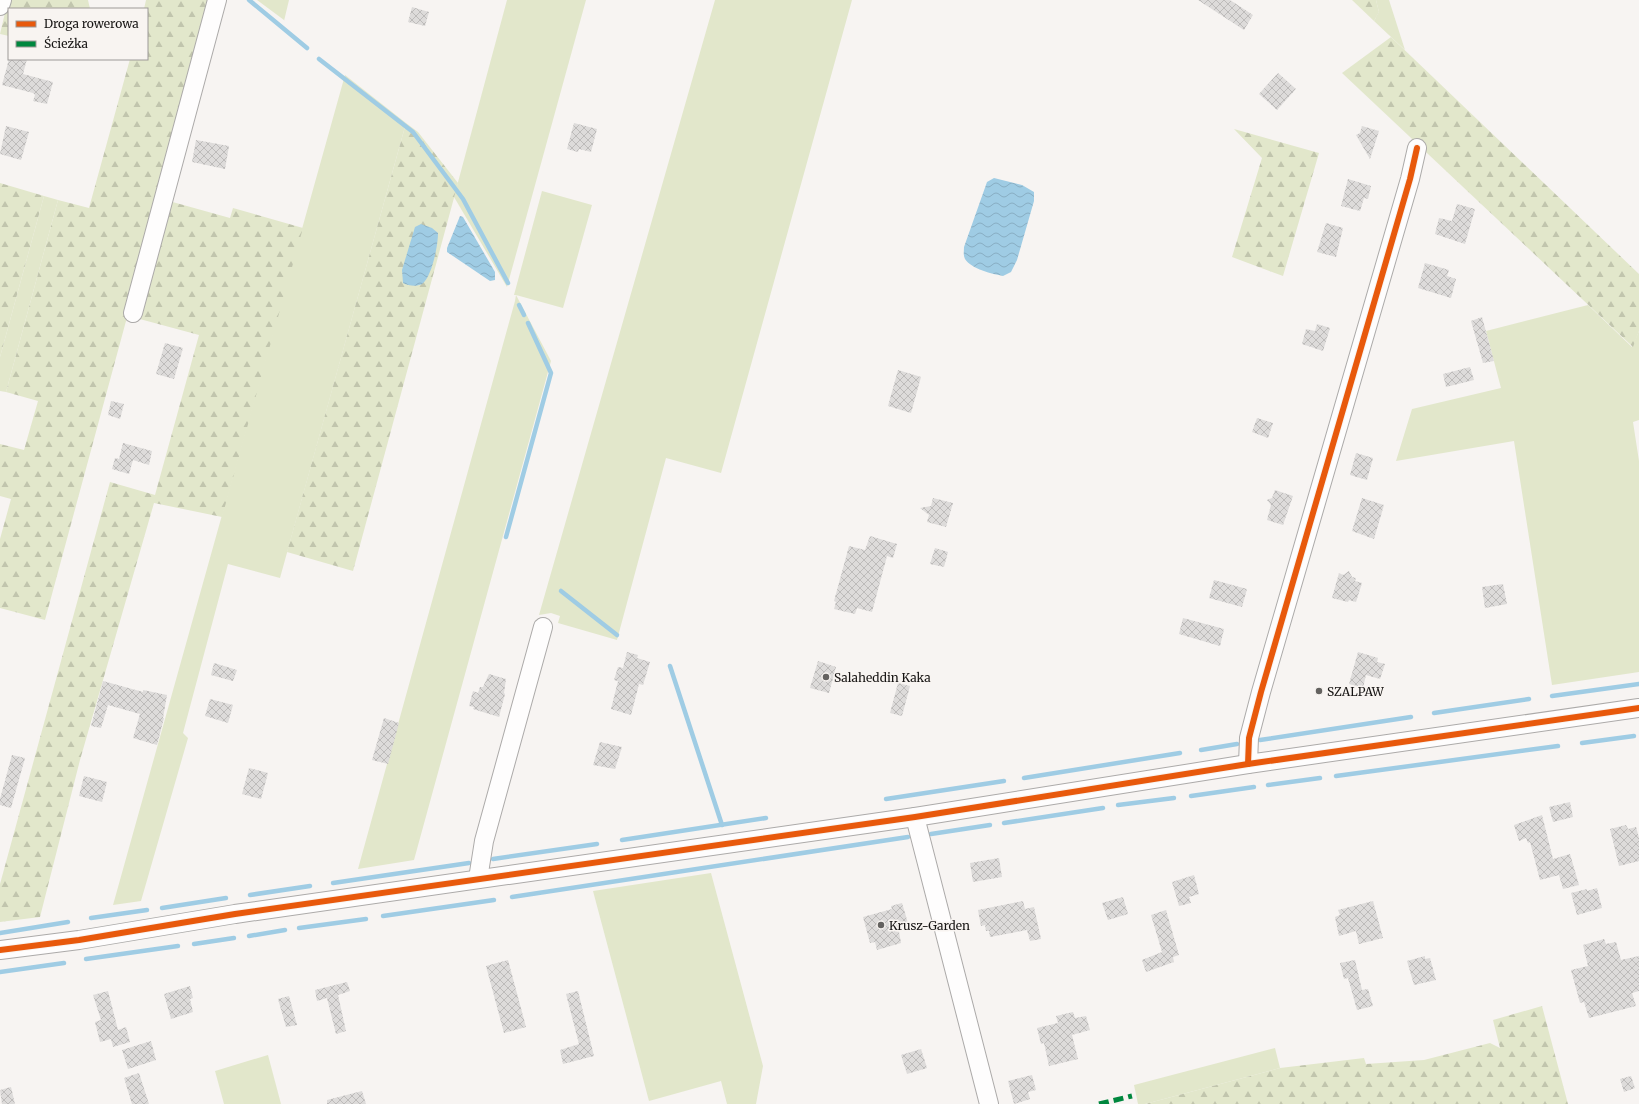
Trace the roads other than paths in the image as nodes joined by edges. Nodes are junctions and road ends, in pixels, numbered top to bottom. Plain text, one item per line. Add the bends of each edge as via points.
1 (2, 0) edge
2 (217, 0) edge
3 (0, 6) edge
4 (1417, 148) dead end
5 (133, 313) dead end
6 (543, 627) dead end
7 (1639, 708) edge
8 (1248, 764) junction
9 (915, 817) junction
10 (478, 879) junction
11 (0, 950) edge
12 (989, 1104) edge

1 - 3 street
2 - 5 street
4 - 8 street via 1261,692 1249,738
6 - 10 street via 484,841
7 - 8 street
8 - 9 street
9 - 10 street
9 - 12 street
10 - 11 street

